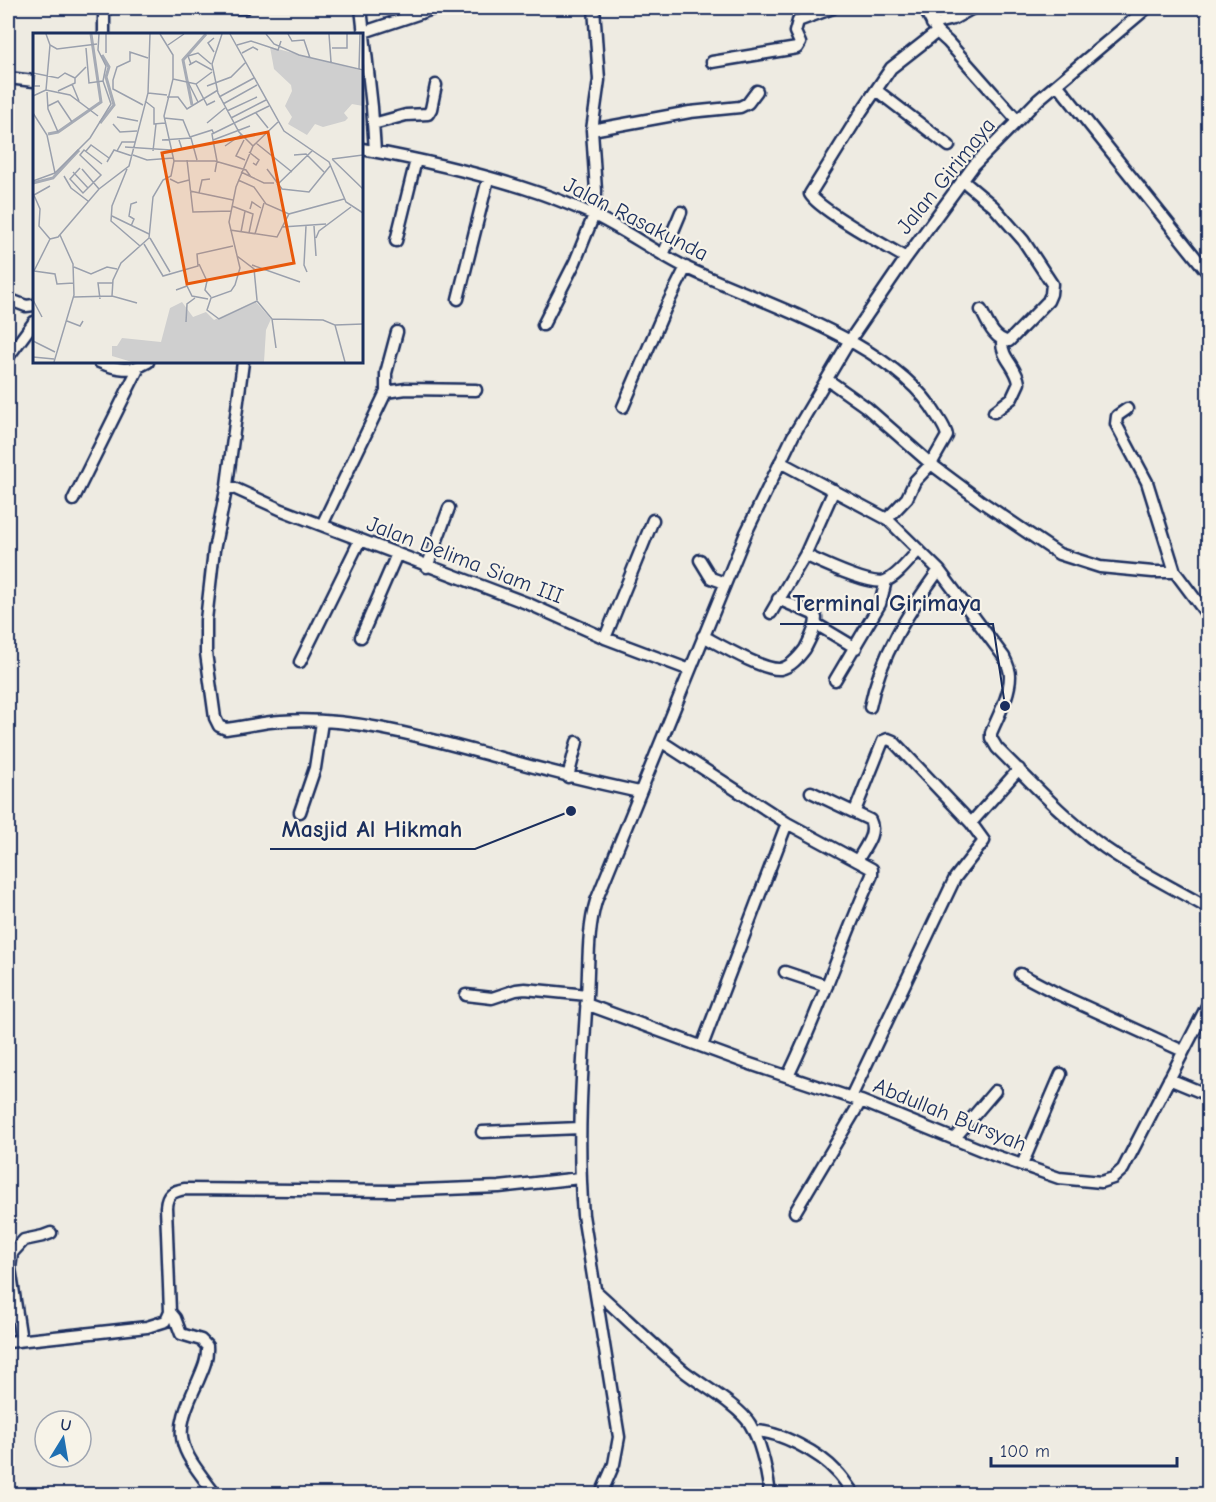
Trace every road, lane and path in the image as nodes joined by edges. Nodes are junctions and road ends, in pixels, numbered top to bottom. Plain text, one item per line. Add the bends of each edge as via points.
1 (104, 8) edge
2 (231, 8) edge
3 (244, 8) edge
4 (361, 8) edge
5 (436, 8) edge
6 (594, 8) edge
7 (833, 8) edge
8 (924, 8) edge
9 (973, 8) edge
10 (1147, 8) edge
11 (934, 28) junction
12 (364, 32) junction
13 (104, 33) edge
14 (712, 62) dead end
15 (8, 78) edge
16 (33, 81) edge
17 (365, 83) edge
18 (1057, 84) junction
19 (436, 85) dead end
20 (876, 90) junction
21 (757, 91) dead end
22 (1017, 120) junction
23 (373, 123) junction
24 (592, 130) junction
25 (949, 146) dead end
26 (363, 149) edge
27 (375, 151) junction
28 (416, 160) junction
29 (488, 178) junction
30 (962, 180) junction
31 (681, 212) dead end
32 (594, 215) junction
33 (396, 242) dead end
34 (663, 255) junction
35 (906, 258) junction
36 (686, 267) junction
37 (1209, 273) edge
38 (8, 299) edge
39 (458, 299) dead end
40 (33, 308) edge
41 (981, 310) dead end
42 (33, 323) edge
43 (543, 325) dead end
44 (397, 332) dead end
45 (850, 340) junction
46 (1002, 341) junction
47 (8, 357) edge
48 (103, 363) edge
49 (242, 363) edge
50 (143, 364) edge
51 (828, 380) junction
52 (476, 390) dead end
53 (386, 392) junction
54 (623, 407) dead end
55 (1127, 409) dead end
56 (994, 412) dead end
57 (780, 462) junction
58 (931, 464) junction
59 (227, 485) junction
60 (834, 490) junction
61 (73, 500) dead end
62 (449, 508) dead end
63 (887, 519) junction
64 (653, 520) dead end
65 (322, 525) junction
66 (360, 540) junction
67 (920, 550) junction
68 (397, 554) junction
69 (805, 555) junction
70 (700, 560) dead end
71 (427, 567) junction
72 (939, 570) junction
73 (1175, 572) junction
74 (886, 581) junction
75 (725, 583) junction
76 (778, 599) junction
77 (1205, 604) edge
78 (771, 613) dead end
79 (1209, 616) edge
80 (816, 624) junction
81 (703, 636) junction
82 (361, 637) dead end
83 (605, 638) junction
84 (856, 648) junction
85 (300, 662) dead end
86 (690, 670) junction
87 (835, 680) dead end
88 (870, 706) dead end
89 (322, 722) junction
90 (577, 742) dead end
91 (662, 742) junction
92 (1018, 769) junction
93 (568, 777) junction
94 (639, 792) junction
95 (811, 792) dead end
96 (300, 812) dead end
97 (855, 812) junction
98 (787, 823) junction
99 (971, 823) junction
100 (857, 861) junction
101 (1209, 908) edge
102 (785, 972) dead end
103 (1020, 974) dead end
104 (827, 986) junction
105 (466, 995) dead end
106 (587, 1000) junction
107 (1209, 1004) edge
108 (702, 1046) junction
109 (1183, 1051) junction
110 (1060, 1074) dead end
111 (788, 1076) junction
112 (1169, 1079) junction
113 (995, 1091) dead end
114 (1209, 1095) edge
115 (856, 1099) junction
116 (580, 1128) junction
117 (482, 1132) dead end
118 (954, 1139) junction
119 (1022, 1165) junction
120 (580, 1178) junction
121 (795, 1212) dead end
122 (51, 1233) dead end
123 (596, 1291) junction
124 (170, 1312) junction
125 (21, 1340) junction
126 (8, 1342) edge
127 (754, 1431) junction
128 (214, 1494) edge
129 (601, 1494) edge
130 (770, 1494) edge
131 (854, 1494) edge

1 - 13 street
2 - 3 street
4 - 12 street
5 - 12 street
6 - 24 street via 599,80
7 - 14 street via 798,21 797,48
8 - 11 street
9 - 11 street
10 - 18 street, Jalan Girimaya
11 - 20 street via 891,68
11 - 22 street
12 - 17 street
15 - 16 street
17 - 23 street
18 - 22 street, Jalan Girimaya
18 - 37 street
19 - 23 street via 428,114
20 - 25 street
20 - 35 street via 810,194 828,210
21 - 24 street via 740,107
22 - 30 street, Jalan Girimaya
23 - 27 street
24 - 32 street
26 - 27 street, Jalan Rasakunda
27 - 28 street, Jalan Rasakunda
28 - 29 street, Jalan Rasakunda
28 - 33 street
29 - 32 street, Jalan Rasakunda
29 - 39 street
30 - 35 street, Jalan Girimaya
30 - 46 street via 1015,231 1052,284 1048,301 1012,339
31 - 34 street
32 - 34 street, Jalan Rasakunda
32 - 43 street
34 - 36 street, Jalan Rasakunda
35 - 45 street, Jalan Girimaya
36 - 45 street, Jalan Rasakunda
36 - 54 street
38 - 40 street
41 - 46 street
42 - 47 street
44 - 53 street via 386,373
45 - 51 street, Jalan Girimaya
45 - 58 street, Jalan Rasakunda via 911,382 934,410 947,438
46 - 56 street via 1003,353 1019,383 1012,398
48 - 50 street via 124,369
49 - 59 street
50 - 61 street
51 - 57 street, Jalan Girimaya
51 - 58 street via 867,406
52 - 53 street via 406,388
53 - 65 street
55 - 73 street via 1115,422 1147,482
57 - 60 street
57 - 75 street, Jalan Girimaya
58 - 63 street
58 - 73 street via 1070,559 1100,567
59 - 65 street, Jalan Delima Siam III
59 - 89 street via 206,620 217,724 226,729 280,721
60 - 63 street
60 - 69 street
62 - 71 street
63 - 67 street
64 - 83 street
65 - 66 street, Jalan Delima Siam III
66 - 68 street, Jalan Delima Siam III
66 - 85 street
67 - 72 street
67 - 74 street
68 - 71 street, Jalan Delima Siam III
68 - 82 street
69 - 74 street via 868,580
69 - 76 street
70 - 75 street via 709,576
71 - 83 street, Jalan Delima Siam III via 529,604
72 - 88 street via 907,614 876,679
72 - 92 street via 1004,657 1010,677 991,738
73 - 77 street
74 - 84 street via 880,604
75 - 81 street, Jalan Girimaya
76 - 78 street
76 - 80 street via 813,614
77 - 79 street
80 - 81 street via 801,654 790,665 777,669 756,663
80 - 84 street
81 - 86 street, Jalan Girimaya
83 - 86 street, Jalan Delima Siam III
84 - 87 street
86 - 91 street, Jalan Girimaya
89 - 93 street via 421,736
89 - 96 street via 315,768
90 - 93 street
91 - 94 street, Jalan Girimaya
91 - 98 street
92 - 99 street
92 - 101 street via 1062,813 1104,847
93 - 94 street
94 - 106 street, Jalan Girimaya via 593,912
95 - 97 street
97 - 99 street via 883,741 888,739
97 - 100 street via 873,826
98 - 100 street
98 - 108 street
99 - 115 street via 984,841 955,878
100 - 104 street via 871,868 872,875
102 - 104 street
103 - 109 street
104 - 111 street
105 - 106 street, Abdullah Bursyah via 492,998 525,989
106 - 108 street, Abdullah Bursyah
106 - 116 street, Jalan Girimaya
107 - 109 street, Abdullah Bursyah
108 - 111 street, Abdullah Bursyah
109 - 112 street, Abdullah Bursyah
110 - 119 street
111 - 115 street, Abdullah Bursyah
112 - 114 street
112 - 119 street, Abdullah Bursyah via 1123,1169 1113,1178 1093,1183 1071,1180
113 - 118 street
115 - 118 street, Abdullah Bursyah
115 - 121 street
116 - 117 street
116 - 120 street, Jalan Girimaya
118 - 119 street, Abdullah Bursyah
120 - 123 street, Jalan Girimaya
120 - 124 street via 499,1187 394,1191 175,1190 166,1207
122 - 125 street via 24,1240 12,1253 10,1268
123 - 127 street via 686,1372 738,1411
123 - 129 street, Jalan Girimaya via 619,1437 614,1464
124 - 125 street via 164,1323 147,1327
124 - 128 street via 181,1334 207,1346 206,1363 183,1412 181,1432 187,1454
125 - 126 street
127 - 130 street
127 - 131 street via 769,1432 828,1463

